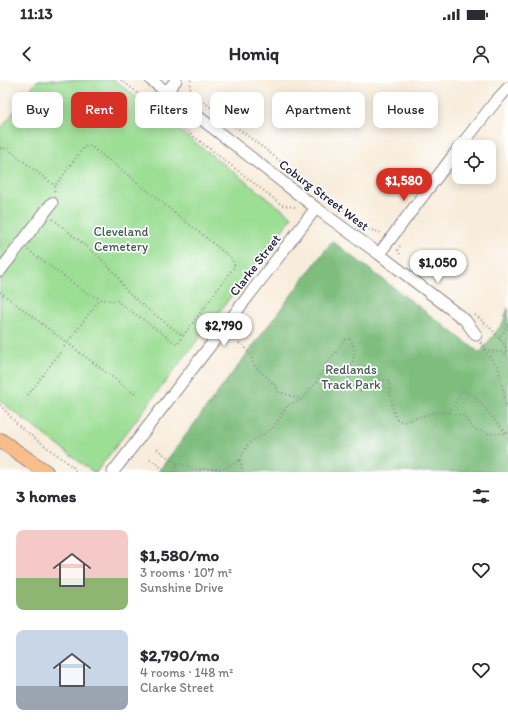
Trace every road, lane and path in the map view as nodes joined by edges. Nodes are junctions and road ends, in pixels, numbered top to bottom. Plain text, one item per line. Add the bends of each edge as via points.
1 (121, 80) edge
2 (152, 80) edge
3 (191, 80) edge
4 (181, 81) edge
5 (190, 84) junction
6 (508, 88) edge
7 (167, 92) joint
8 (202, 119) edge
9 (466, 140) edge
10 (0, 148) edge
11 (452, 158) edge
12 (55, 186) junction
13 (48, 208) junction
14 (316, 208) junction
15 (301, 210) dead end
16 (384, 233) dead end
17 (21, 244) junction
18 (379, 254) junction
19 (0, 271) edge
20 (0, 292) edge
21 (100, 299) junction
22 (508, 324) edge
23 (476, 335) junction
24 (183, 336) junction
25 (499, 339) dead end
26 (239, 342) dead end
27 (67, 343) junction
28 (508, 355) edge
29 (28, 395) dead end
30 (136, 395) dead end
31 (302, 399) junction
32 (0, 405) edge
33 (449, 413) junction
34 (508, 413) edge
35 (507, 433) edge
36 (0, 440) edge
37 (157, 449) dead end
38 (150, 459) dead end
39 (240, 460) junction
40 (178, 463) junction
41 (46, 472) edge
42 (76, 472) edge
43 (113, 472) edge
44 (167, 472) edge
45 (174, 472) edge
46 (243, 472) edge

1 - 15 path via 282,205 298,207
2 - 7 street, Coburg Street West
3 - 5 path
4 - 5 path
4 - 7 street
5 - 16 path via 193,93 368,229
6 - 9 street
8 - 14 street, Coburg Street West
10 - 12 path via 8,149
11 - 18 street
12 - 13 path
12 - 24 path via 84,148 90,146 231,258 236,266
13 - 17 street
13 - 24 path via 116,274 125,289
14 - 18 street, Coburg Street West
14 - 43 street, Clarke Street
17 - 19 street
17 - 21 path via 85,292
18 - 23 street, Coburg Street West via 466,320
20 - 27 path
21 - 24 path via 117,301 177,344
21 - 27 path
22 - 25 path
23 - 28 path via 488,351
23 - 34 path via 498,367
26 - 31 path via 249,351 252,364 279,392
27 - 29 path
27 - 30 path
31 - 33 path via 316,383 325,365 344,340 349,339 354,348 347,387 355,391 365,390 380,379 389,381 393,410 397,419 403,422 435,412
31 - 39 path via 288,405 273,428 248,444
32 - 42 path via 20,427 73,467
33 - 35 path via 463,416 474,429 490,434
33 - 35 path via 462,390 472,394
36 - 41 main road
37 - 40 path
38 - 44 path
39 - 40 path via 225,469 193,469
39 - 46 path
40 - 45 path

